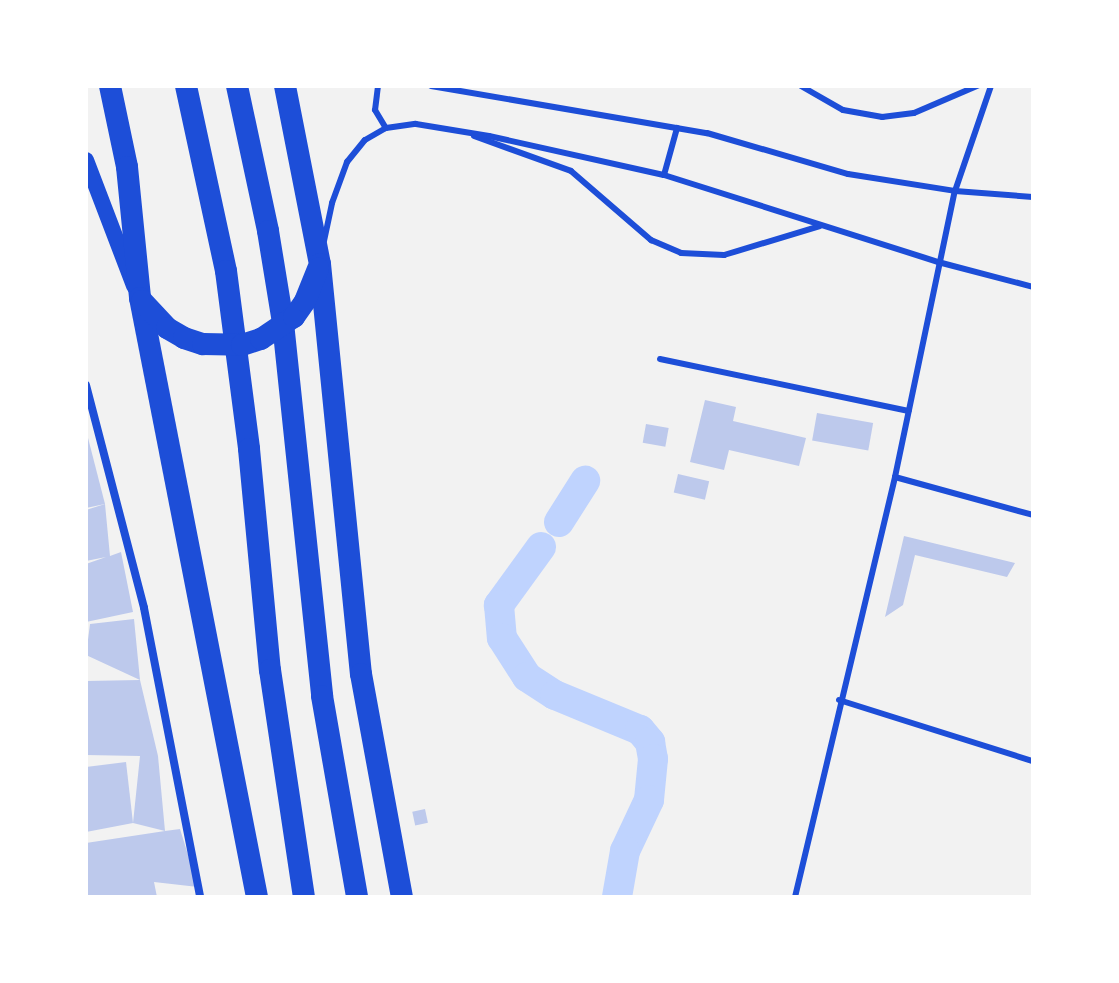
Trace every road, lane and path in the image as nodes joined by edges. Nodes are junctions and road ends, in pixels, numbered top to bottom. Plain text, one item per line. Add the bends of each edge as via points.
1 (110, 86) edge
2 (186, 86) edge
3 (237, 86) edge
4 (285, 86) edge
5 (378, 86) edge
6 (431, 86) edge
7 (471, 86) edge
8 (801, 86) edge
9 (977, 86) edge
10 (991, 86) edge
11 (453, 90) junction
12 (386, 128) junction
13 (677, 128) junction
14 (456, 130) junction
15 (86, 160) edge
16 (664, 175) junction
17 (955, 191) junction
18 (1033, 197) edge
19 (823, 225) junction
20 (938, 262) junction
21 (320, 264) junction
22 (1033, 287) edge
23 (140, 298) junction
24 (660, 359) dead end
25 (86, 385) edge
26 (909, 411) junction
27 (895, 477) junction
28 (1033, 515) edge
29 (839, 700) junction
30 (1033, 761) edge
31 (200, 897) edge
32 (257, 897) edge
33 (304, 897) edge
34 (357, 897) edge
35 (402, 897) edge
36 (795, 897) edge

1 - 23 highway via 127,167
2 - 33 highway via 226,271 270,670
3 - 34 highway via 268,231 294,416 322,696
4 - 21 highway
5 - 12 lane via 375,110
6 - 11 lane
7 - 11 lane
8 - 9 lane via 843,110 882,117 914,113
10 - 17 lane
11 - 13 lane
12 - 14 lane via 416,124
12 - 21 lane via 365,140 347,162 332,203
13 - 16 lane
13 - 17 lane via 848,174
14 - 16 lane
14 - 19 lane via 571,171 651,240 681,253 724,255
15 - 23 main road
16 - 19 lane
17 - 18 lane
17 - 20 lane
19 - 20 lane
20 - 22 lane
20 - 26 lane
21 - 23 highway via 294,317 242,345 184,338 159,321
21 - 35 highway via 361,674
23 - 32 highway
24 - 26 lane
25 - 31 street via 144,608
26 - 27 lane
27 - 28 lane
27 - 29 lane
29 - 30 lane
29 - 36 lane

